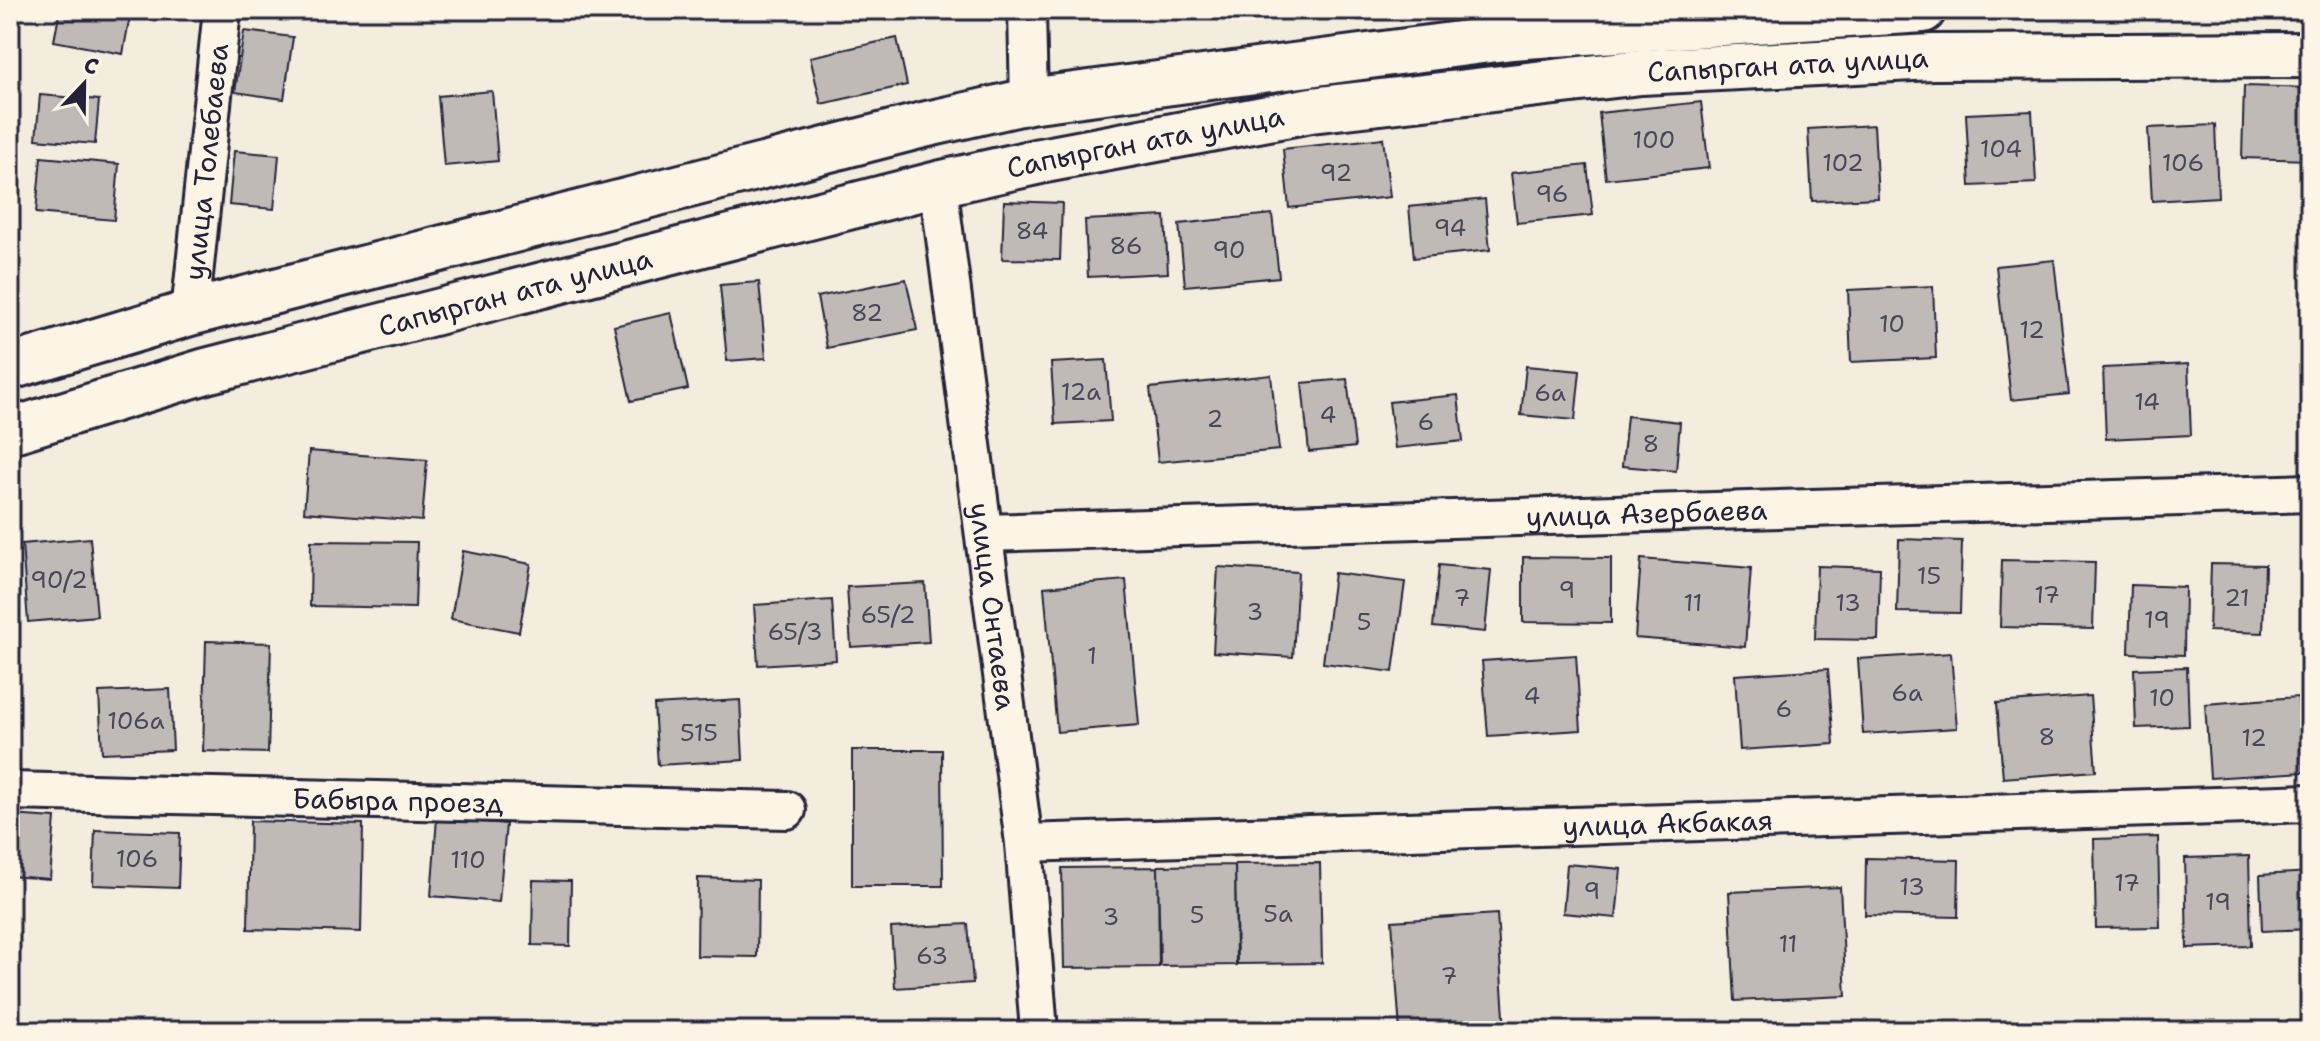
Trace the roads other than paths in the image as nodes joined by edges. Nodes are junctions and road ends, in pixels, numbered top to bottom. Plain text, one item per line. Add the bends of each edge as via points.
1 (222, 10) edge
2 (1027, 10) edge
3 (1923, 10) edge
4 (2310, 55) edge
5 (1029, 101) junction
6 (938, 184) junction
7 (190, 313) junction
8 (10, 367) edge
9 (10, 431) edge
10 (2310, 493) edge
11 (985, 533) junction
12 (10, 791) edge
13 (2310, 803) edge
14 (787, 810) dead end
15 (1024, 843) junction
16 (1039, 1031) edge

1 - 7 street, улица Толебаева
2 - 5 street
3 - 5 main road, Сапырган ата улица via 1512,37
4 - 6 main road, Сапырган ата улица via 1933,57 1641,72 1311,110
5 - 7 main road, Сапырган ата улица
6 - 9 main road, Сапырган ата улица via 206,371
6 - 11 street, улица Онтаева
7 - 8 main road, Сапырган ата улица
10 - 11 street, улица Азербаева
11 - 15 street, улица Онтаева
12 - 14 street, Бабыра проезд
13 - 15 street, улица Акбакая
15 - 16 street, улица Онтаева

